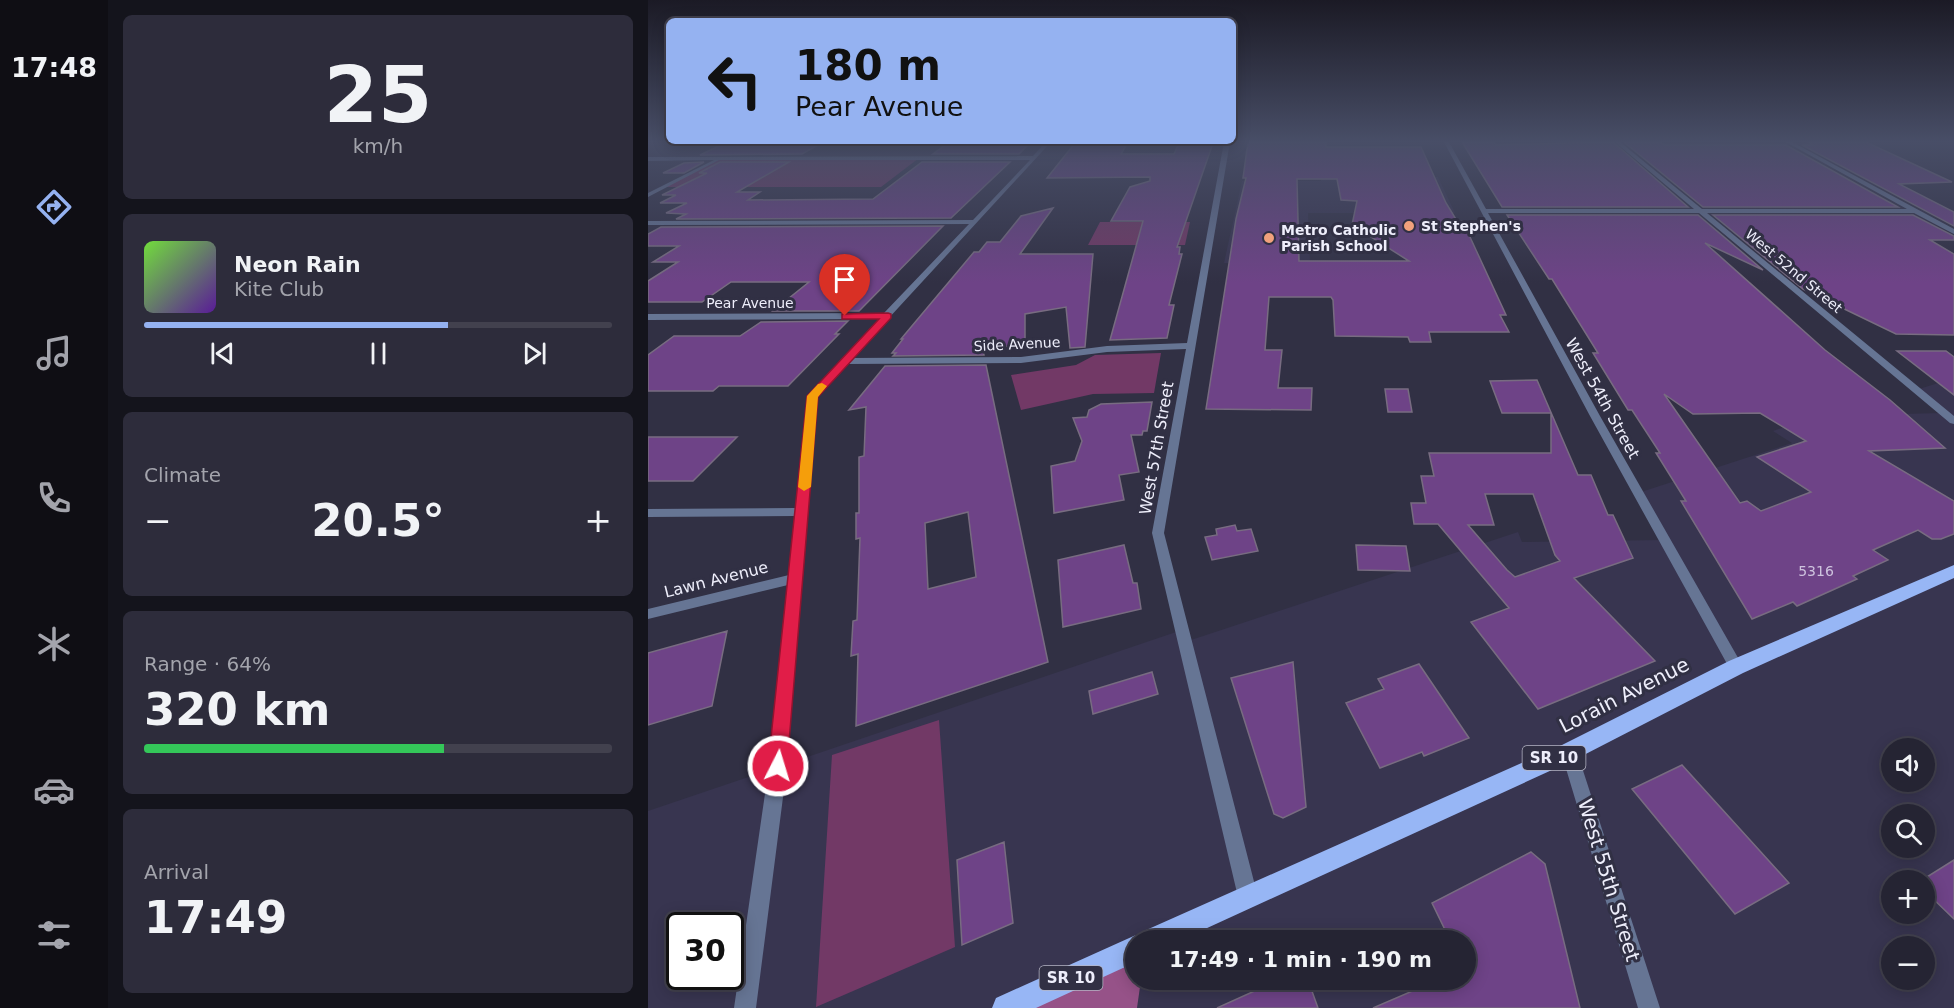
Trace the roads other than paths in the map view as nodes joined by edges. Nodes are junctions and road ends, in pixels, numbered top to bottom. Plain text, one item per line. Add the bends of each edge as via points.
1 (1005, 189) edge
2 (1219, 189) edge
3 (1472, 189) edge
4 (1674, 189) edge
5 (1874, 189) edge
6 (1484, 211) junction
7 (1700, 211) junction
8 (1916, 212) junction
9 (974, 222) junction
10 (648, 223) edge
11 (1954, 232) edge
12 (888, 316) junction
13 (648, 317) edge
14 (1191, 346) junction
15 (845, 361) junction
16 (1954, 421) edge
17 (802, 512) junction
18 (648, 513) edge
19 (1954, 572) edge
20 (794, 579) junction
21 (648, 614) edge
22 (1736, 667) junction
23 (1569, 752) junction
24 (1248, 897) junction
25 (1175, 930) edge
26 (1125, 953) edge
27 (745, 1008) edge
28 (1006, 1008) edge
29 (1648, 1008) edge

1 - 9 street
2 - 14 street, West 57th Street
3 - 6 street, West 54th Street
4 - 7 street, West 52nd Street
5 - 8 street
6 - 7 street
6 - 22 street, West 54th Street
7 - 8 street
7 - 16 street, West 52nd Street
8 - 11 street
9 - 10 street
9 - 12 street
12 - 13 street, Pear Avenue
12 - 15 street
14 - 15 street, Side Avenue via 1107,349 1021,360
14 - 24 street, West 57th Street via 1158,533
15 - 17 street via 812,396
17 - 18 street
17 - 20 street
19 - 22 main road, Lorain Avenue / SR 10
20 - 21 street, Lawn Avenue
20 - 27 street via 778,766
22 - 23 main road, Lorain Avenue / SR 10
23 - 24 main road, Lorain Avenue / SR 10
23 - 29 street, West 55th Street
24 - 25 main road, Lorain Avenue / SR 10
26 - 28 main road, SR 10

